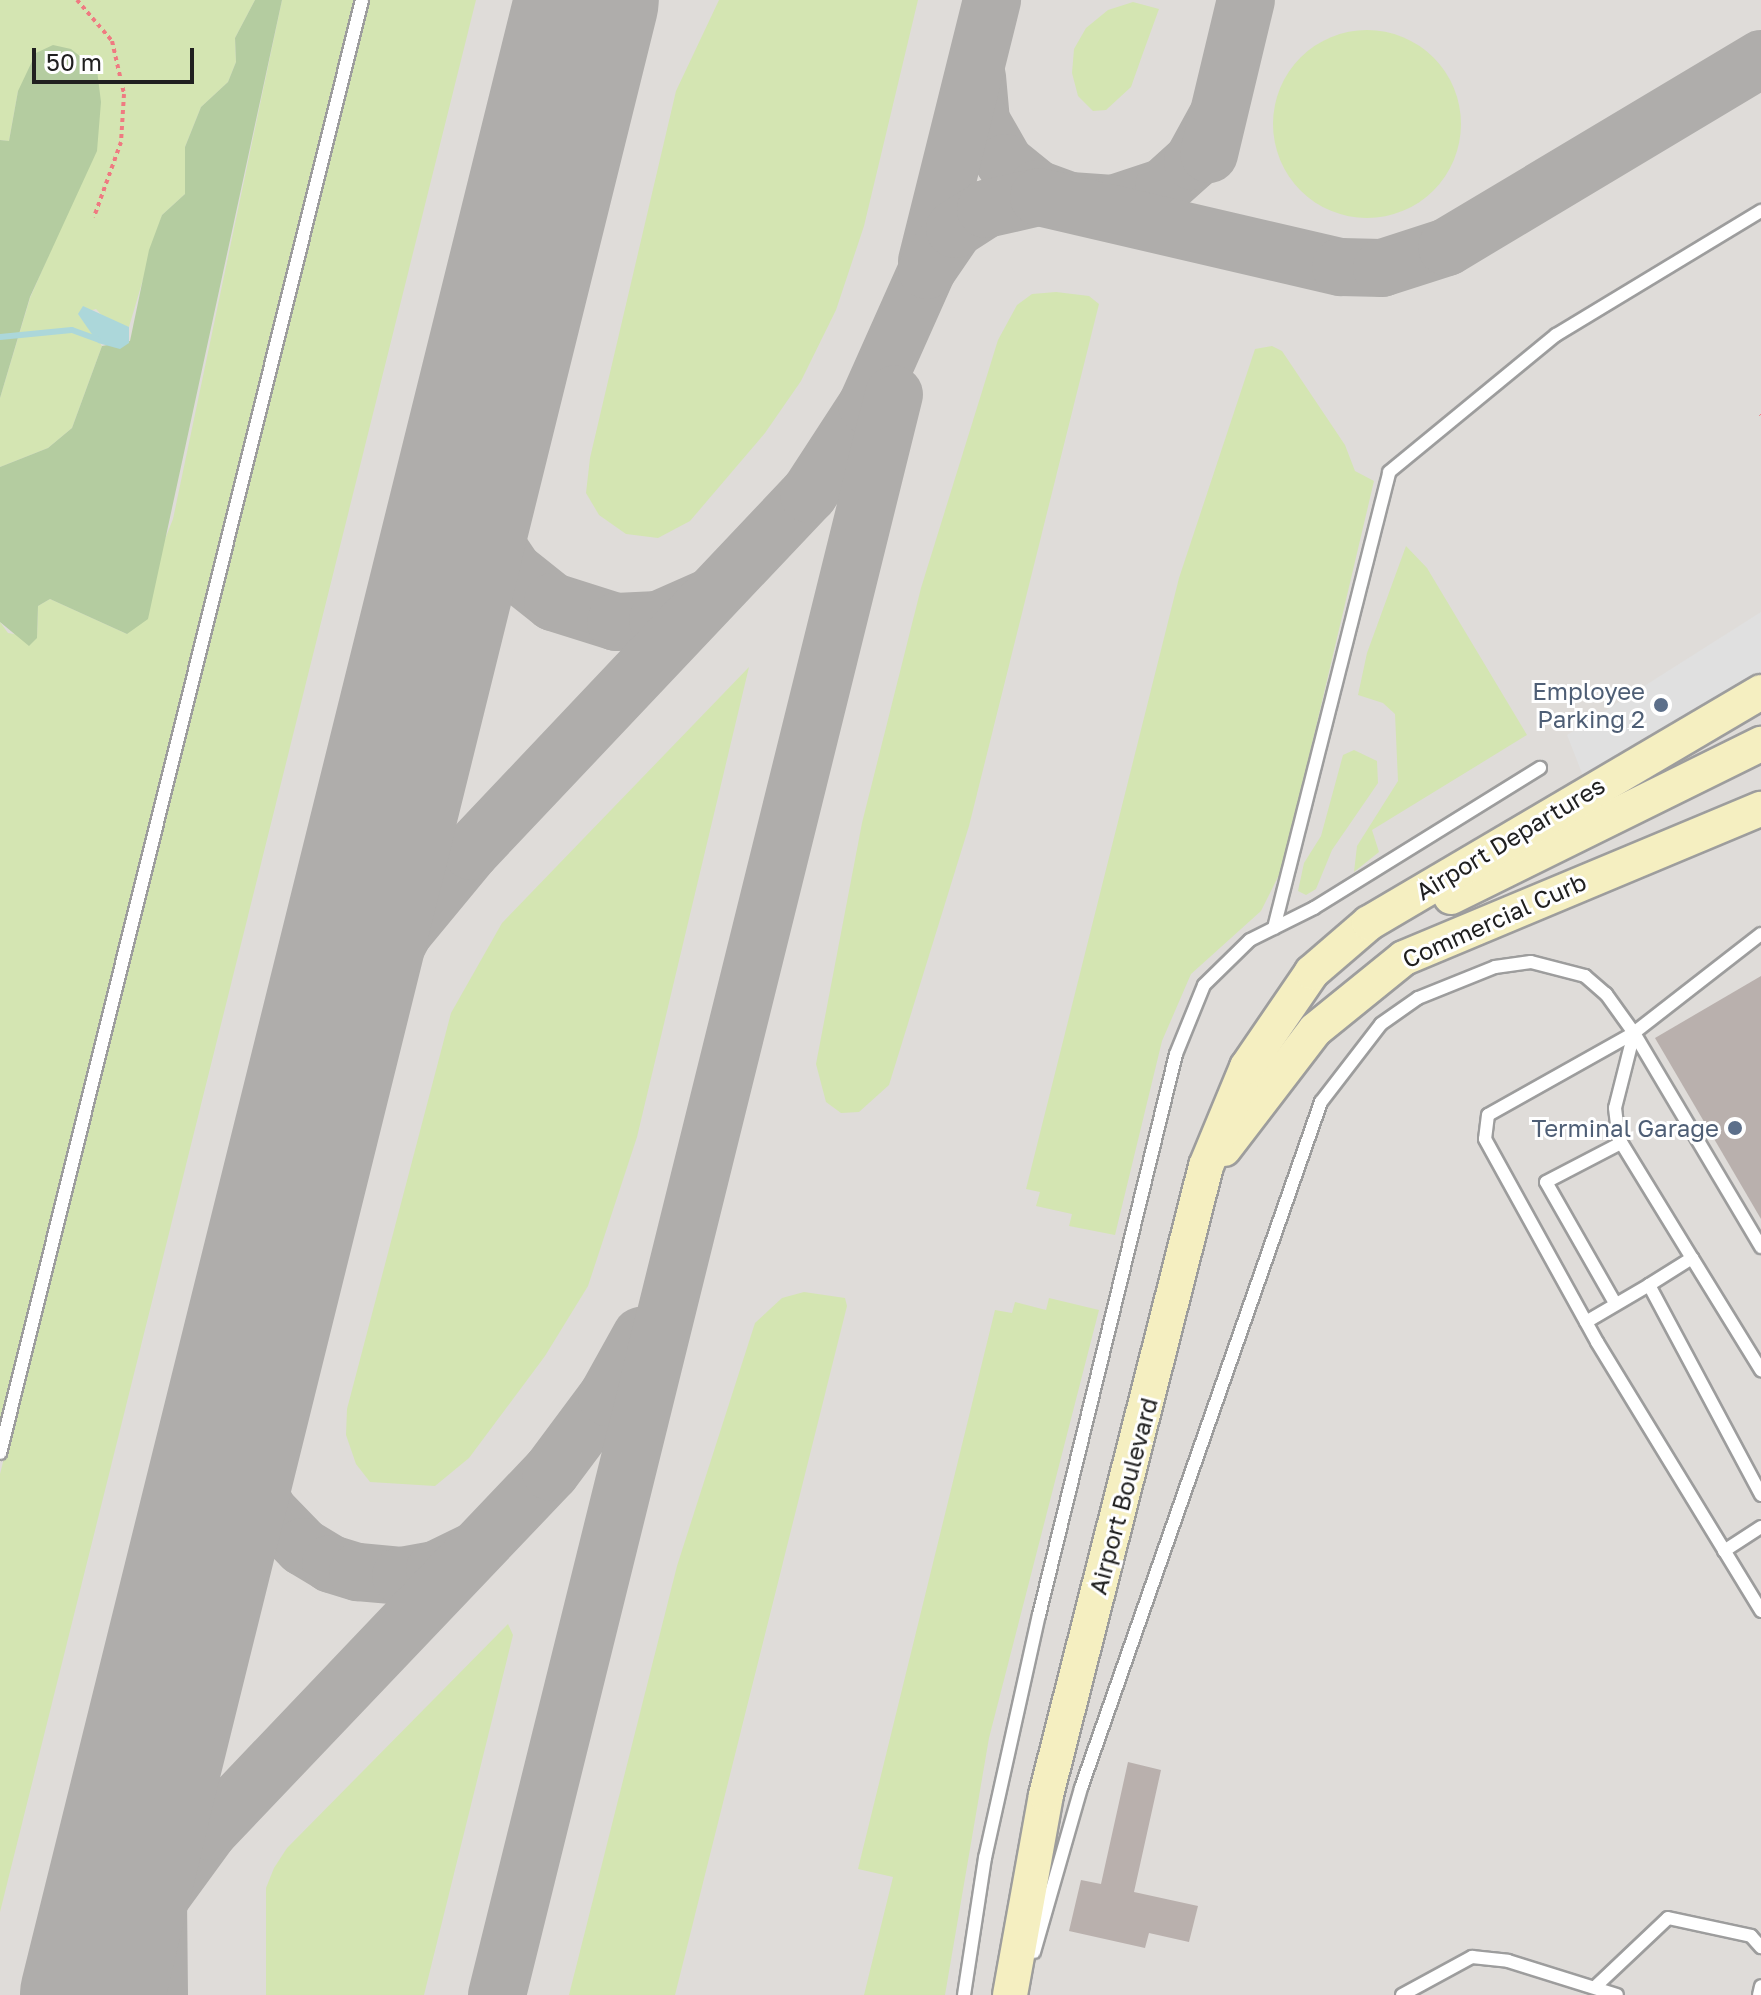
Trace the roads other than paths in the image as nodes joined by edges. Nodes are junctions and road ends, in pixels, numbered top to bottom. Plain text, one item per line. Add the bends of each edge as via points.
1 (362, 0) edge
2 (1761, 211) edge
3 (1761, 692) edge
4 (1761, 744) edge
5 (1540, 768) dead end
6 (1761, 809) edge
7 (1274, 928) junction
8 (1761, 934) edge
9 (1284, 1014) junction
10 (1634, 1033) junction
11 (1621, 1143) junction
12 (1206, 1166) junction
13 (1761, 1247) edge
14 (1692, 1258) junction
15 (1649, 1285) junction
16 (1615, 1303) junction
17 (1586, 1322) junction
18 (1761, 1370) edge
19 (0, 1453) edge
20 (1761, 1495) edge
21 (1761, 1527) edge
22 (1724, 1551) junction
23 (1761, 1611) edge
24 (1761, 1947) edge
25 (1761, 1986) edge
26 (1595, 1987) junction
27 (964, 1995) edge
28 (1010, 1995) edge
29 (1024, 1995) edge
30 (1402, 1995) edge
31 (1617, 1995) edge
32 (1759, 1995) edge

1 - 19 lane
2 - 7 lane via 1556,335 1389,472
3 - 9 street, Airport Departures via 1369,923 1312,972
4 - 9 street via 1506,866 1398,925
5 - 7 lane
6 - 12 street, Commercial Curb via 1404,958 1315,1030 1241,1131
7 - 27 lane via 1250,940 1204,985 1176,1054 1039,1615 985,1858
8 - 10 lane
9 - 12 street, Airport Boulevard via 1247,1067
10 - 11 lane via 1615,1108
10 - 13 lane
10 - 17 lane via 1488,1115 1485,1139 1493,1163
10 - 29 lane via 1606,994 1585,976 1531,962 1495,967 1418,998 1381,1024 1321,1102 1081,1788
11 - 14 lane
11 - 16 lane via 1546,1182
12 - 28 street, Airport Boulevard via 1046,1795
14 - 15 lane
14 - 18 lane
15 - 16 lane
15 - 20 lane
16 - 17 lane
17 - 22 lane
21 - 22 lane
22 - 23 lane
24 - 26 lane via 1751,1936 1668,1918
25 - 32 lane
26 - 30 lane via 1508,1961 1472,1957
26 - 31 lane

